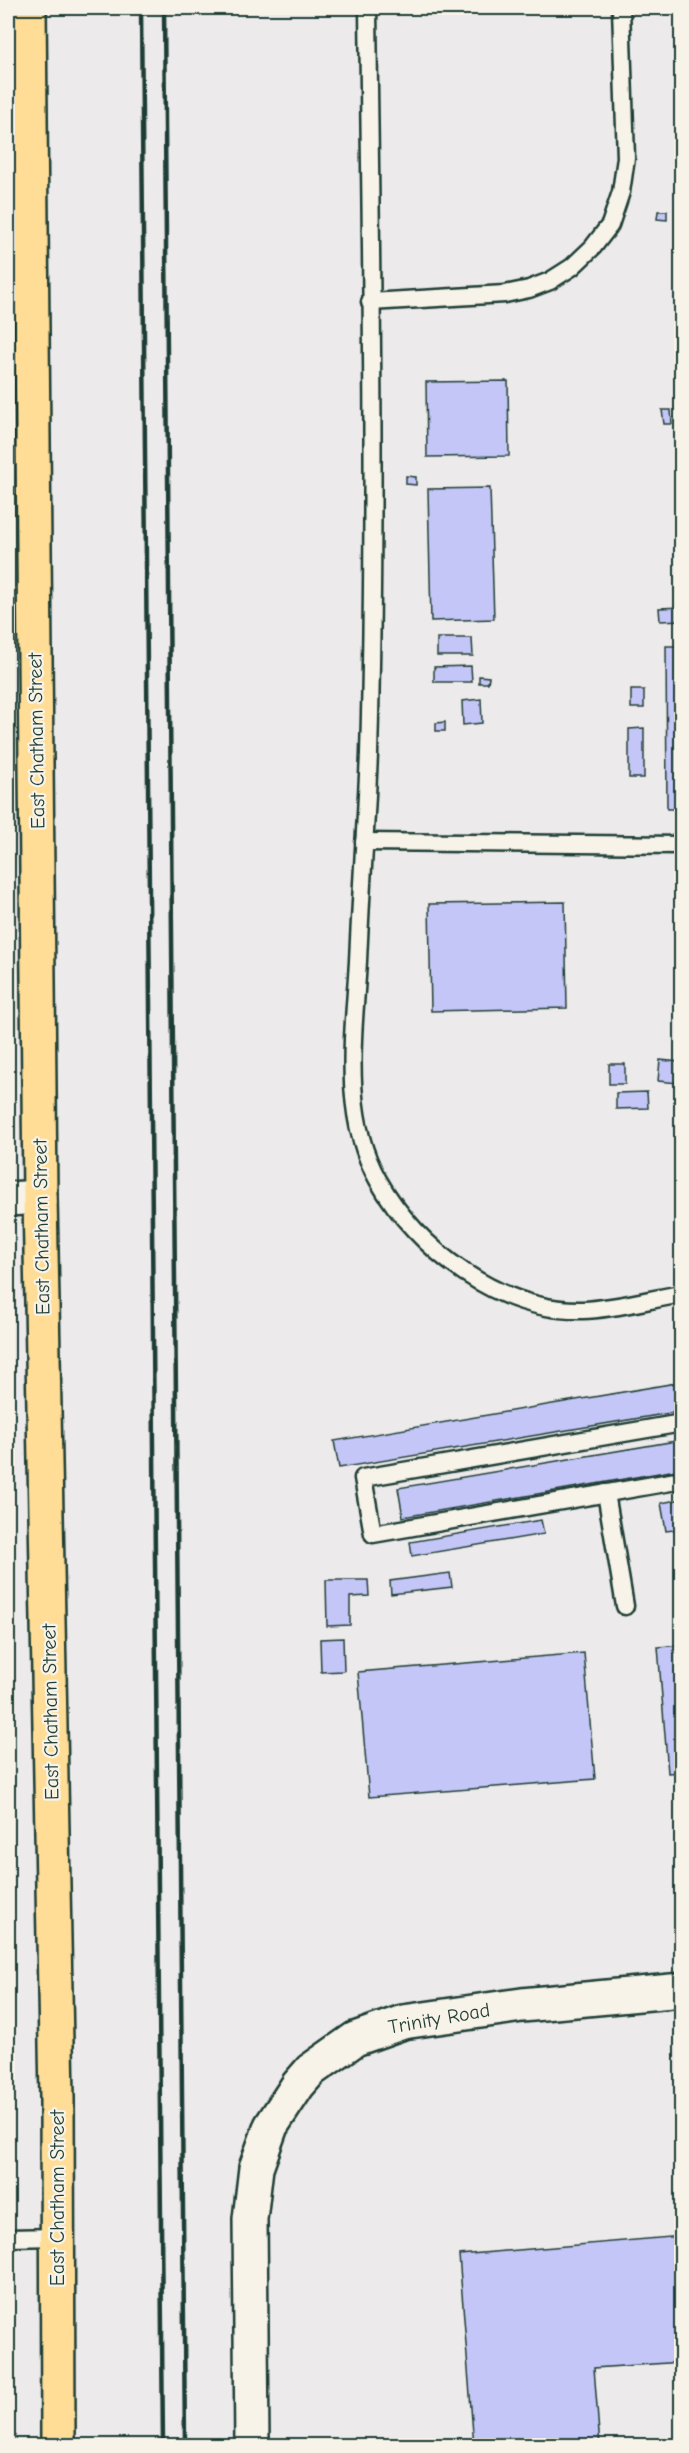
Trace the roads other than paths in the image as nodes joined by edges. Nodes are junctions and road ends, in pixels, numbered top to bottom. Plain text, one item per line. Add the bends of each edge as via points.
1 (29, 8) edge
2 (368, 8) edge
3 (621, 8) edge
4 (19, 145) edge
5 (370, 302) junction
6 (364, 842) junction
7 (681, 845) edge
8 (40, 1197) junction
9 (8, 1199) edge
10 (681, 1294) edge
11 (681, 1423) edge
12 (681, 1480) edge
13 (606, 1493) junction
14 (625, 1606) dead end
15 (681, 1990) edge
16 (57, 2237) junction
17 (8, 2238) edge
18 (58, 2445) edge
19 (252, 2445) edge

1 - 4 main road, East Chatham Street
2 - 5 lane
3 - 5 lane via 626,158 621,192 610,225 593,247 572,267 529,289 505,294
4 - 8 main road, East Chatham Street
5 - 6 lane via 369,754
6 - 7 lane
6 - 10 lane via 354,1101 369,1162 390,1197 439,1254 500,1292 533,1306 584,1310
8 - 9 main road
8 - 16 main road, East Chatham Street
11 - 13 lane via 363,1478 373,1534
12 - 13 lane
13 - 14 lane
15 - 19 main road, Trinity Road via 522,2005 403,2022 356,2038 311,2070 271,2126 256,2168 250,2219
16 - 17 lane
16 - 18 main road, East Chatham Street

